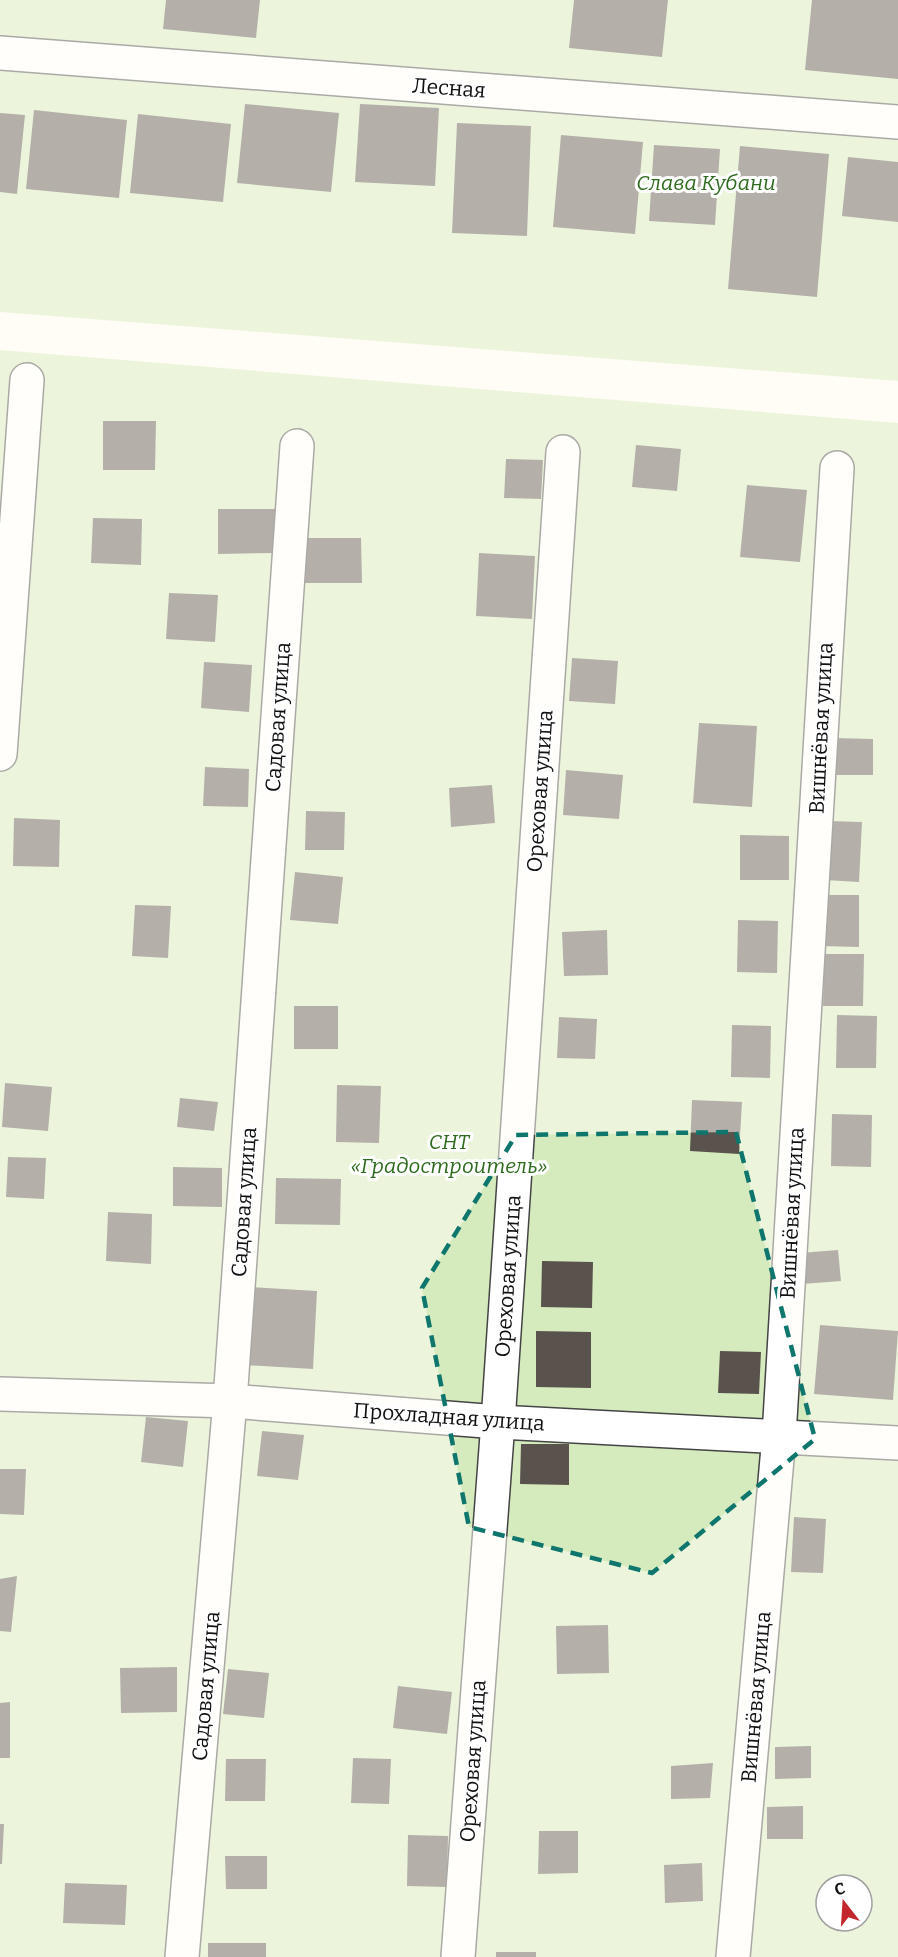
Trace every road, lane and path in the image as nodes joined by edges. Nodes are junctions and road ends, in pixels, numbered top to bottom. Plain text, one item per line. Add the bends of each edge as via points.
1 (0, 53) edge
2 (898, 122) edge
3 (27, 380) dead end
4 (297, 446) dead end
5 (563, 452) dead end
6 (837, 468) dead end
7 (0, 754) edge
8 (0, 1394) edge
9 (230, 1401) junction
10 (498, 1422) junction
11 (779, 1436) junction
12 (898, 1443) edge
13 (182, 1957) edge
14 (458, 1957) edge
15 (733, 1957) edge

1 - 2 street, Лесная
3 - 7 street
4 - 9 street, Садовая улица
5 - 10 street, Ореховая улица
6 - 11 street, Вишнёвая улица
8 - 9 street, Прохладная улица
9 - 10 street, Прохладная улица
9 - 13 street, Садовая улица
10 - 11 street, Прохладная улица
10 - 14 street, Ореховая улица
11 - 12 street, Прохладная улица
11 - 15 street, Вишнёвая улица

